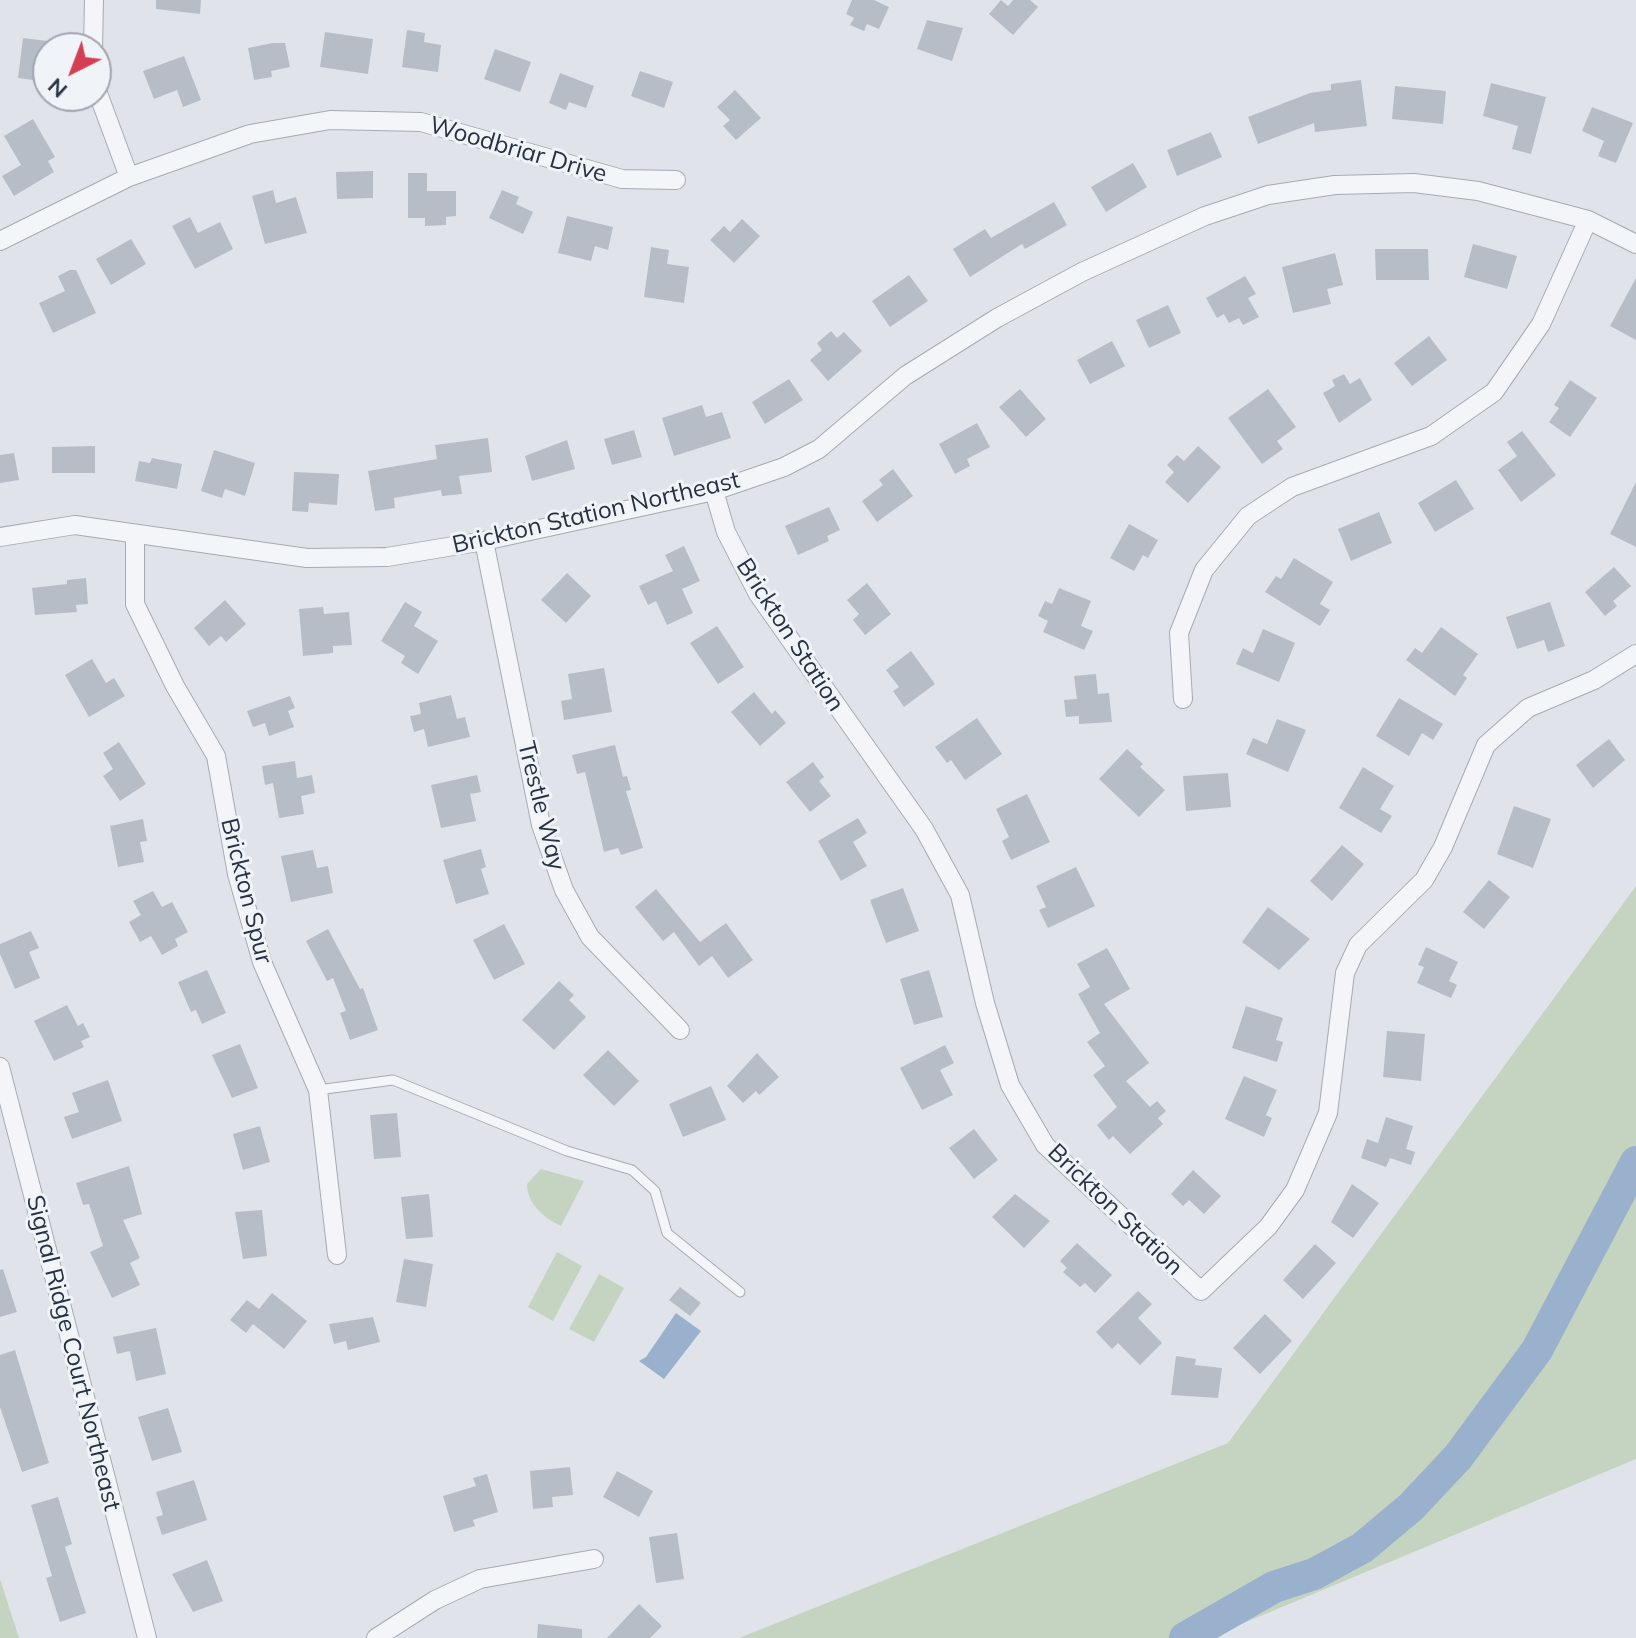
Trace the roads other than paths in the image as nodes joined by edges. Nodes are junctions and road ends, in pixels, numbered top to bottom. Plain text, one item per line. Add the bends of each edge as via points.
1 (94, 0) edge
2 (93, 32) edge
3 (105, 112) edge
4 (129, 177) junction
5 (676, 180) dead end
6 (1588, 220) junction
7 (0, 241) edge
8 (1636, 244) edge
9 (714, 491) junction
10 (135, 535) junction
11 (0, 537) edge
12 (484, 541) junction
13 (1636, 654) edge
14 (1183, 699) dead end
15 (680, 1030) dead end
16 (0, 1067) edge
17 (318, 1090) junction
18 (337, 1255) dead end
19 (740, 1292) dead end
20 (594, 1559) dead end
21 (147, 1638) edge
22 (376, 1638) edge

1 - 2 street
3 - 4 street
4 - 5 street, Woodbriar Drive via 250,134 330,120 421,122 622,179
4 - 7 street, Woodbriar Drive
6 - 8 street, Brickton Station Northeast
6 - 9 street, Brickton Station Northeast via 1478,191 1414,183 1335,185 1268,195 1205,216 1082,272 905,376 819,449
6 - 14 street via 1541,324 1494,392 1431,436 1292,487 1248,516 1204,570 1179,633
9 - 12 street, Brickton Station Northeast
9 - 13 street, Brickton Station via 726,532 758,594 924,829 960,895 1010,1085 1045,1145 1201,1291 1268,1227 1295,1190 1328,1113 1345,973 1358,945 1424,880 1486,745 1528,708 1594,680
10 - 11 street, Brickton Station Northeast via 75,525
10 - 12 street, Brickton Station Northeast via 307,558 387,557
10 - 17 street, Brickton Spur via 135,604 216,756 237,874 262,962
12 - 15 street, Trestle Way via 541,825 564,890 590,937
16 - 21 street, Signal Ridge Court Northeast
17 - 18 street, Brickton Spur
17 - 19 lane via 393,1080 567,1151 632,1170 655,1191 667,1233
20 - 22 street via 480,1579

